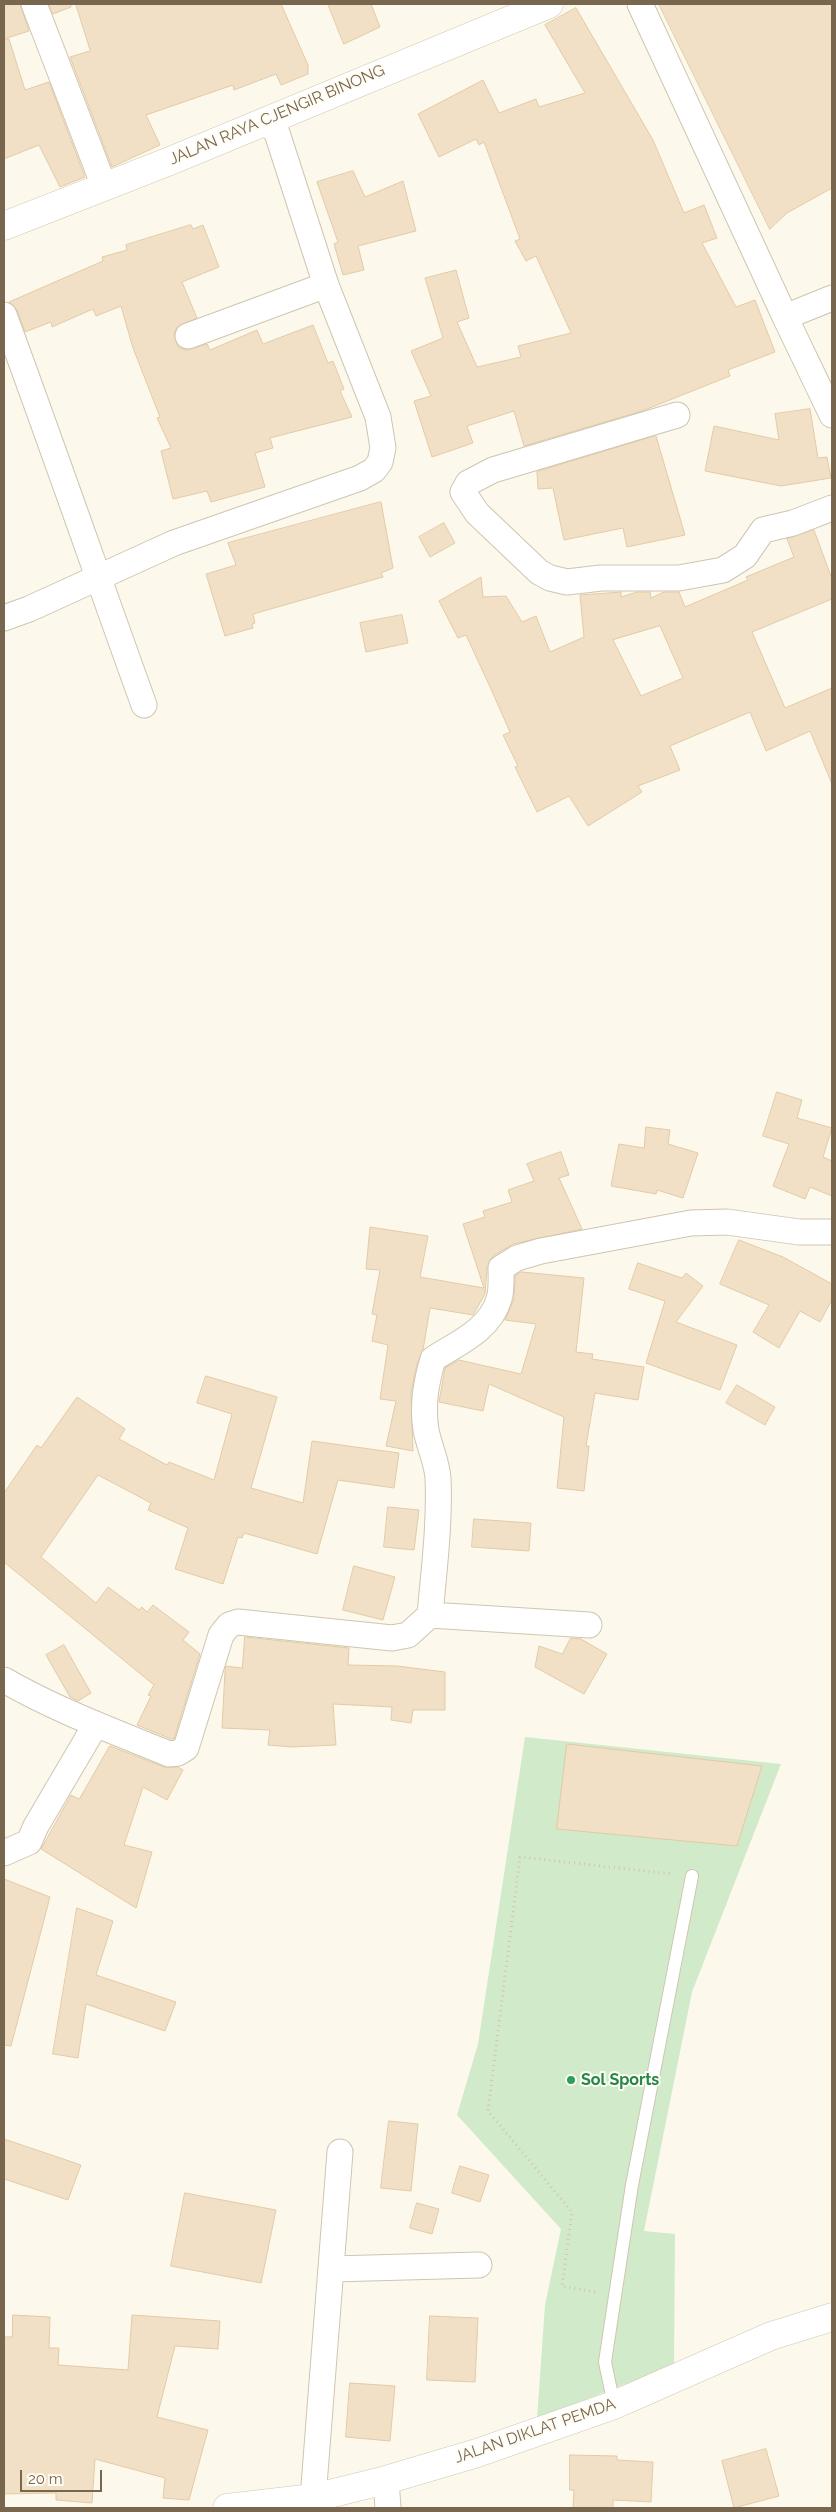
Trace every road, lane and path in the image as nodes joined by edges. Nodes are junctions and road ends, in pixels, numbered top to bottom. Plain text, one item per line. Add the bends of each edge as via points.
1 (34, 4) edge
2 (549, 4) edge
3 (640, 4) edge
4 (266, 121) junction
5 (104, 186) junction
6 (4, 226) edge
7 (326, 285) junction
8 (832, 298) edge
9 (4, 315) edge
10 (785, 317) junction
11 (188, 336) dead end
12 (677, 415) dead end
13 (832, 415) edge
14 (832, 508) edge
15 (98, 576) junction
16 (4, 618) edge
17 (144, 705) dead end
18 (832, 1232) edge
19 (430, 1615) junction
20 (589, 1625) dead end
21 (4, 1680) edge
22 (96, 1724) junction
23 (4, 1853) edge
24 (692, 1876) joint
25 (340, 2152) dead end
26 (479, 2265) dead end
27 (332, 2269) junction
28 (615, 2296) junction
29 (832, 2317) edge
30 (614, 2405) junction
31 (386, 2480) junction
32 (313, 2498) junction
33 (227, 2508) edge
34 (388, 2508) edge

1 - 5 street
2 - 4 street, JALAN RAYA CJENGIR BINONG
3 - 10 street
4 - 5 street, JALAN RAYA CJENGIR BINONG
4 - 7 street via 277,133
5 - 6 street, JALAN RAYA CJENGIR BINONG
7 - 11 street
7 - 15 street via 378,417 383,448 378,466 360,478 174,543
8 - 10 street
9 - 15 street
10 - 13 street
12 - 14 street via 493,470 468,483 463,492 477,512 539,572 567,582 601,578 679,578 723,570 745,556 763,530
15 - 16 street
15 - 17 street
18 - 19 street via 799,1232 727,1222 691,1223 541,1251 517,1258 501,1268 500,1298 491,1318 479,1330 433,1359 425,1386 426,1431 438,1473 440,1517
19 - 20 street
19 - 22 street via 408,1636 392,1638 238,1622 229,1624 221,1635 186,1748 169,1754
21 - 22 street via 31,1696
22 - 23 street via 29,1842
24 - 28 lane via 632,2185
24 - 28 path via 520,1857 488,2111 572,2212 562,2286
25 - 27 street
26 - 27 street
27 - 32 street
28 - 30 lane via 605,2362
29 - 30 street, JALAN DIKLAT PEMDA via 771,2336
30 - 31 street, JALAN DIKLAT PEMDA via 477,2453
31 - 32 street, JALAN DIKLAT PEMDA
31 - 34 street
32 - 33 street, JALAN DIKLAT PEMDA

